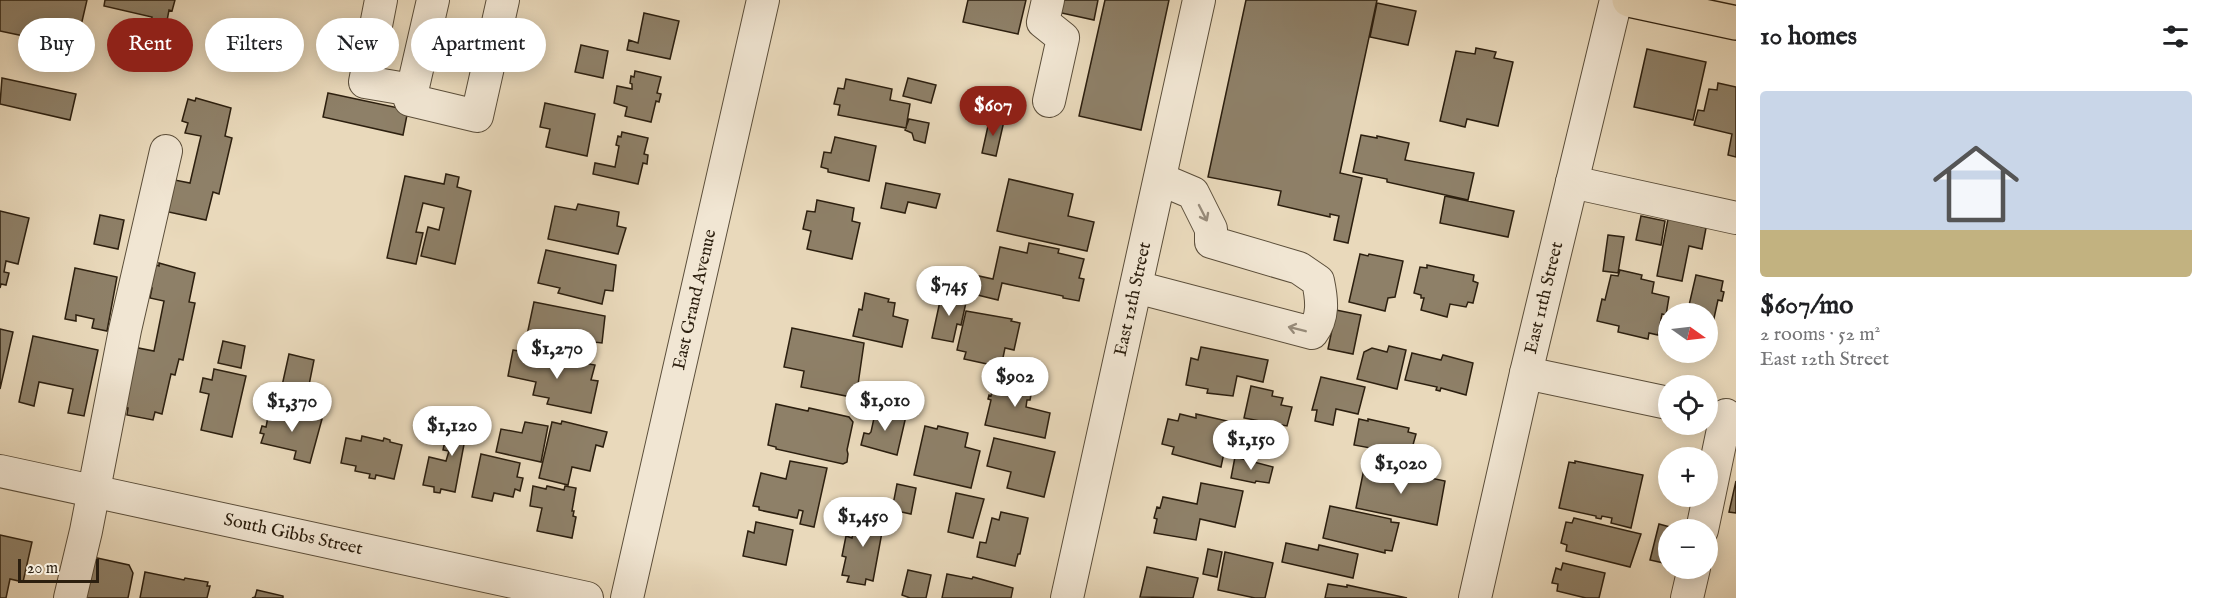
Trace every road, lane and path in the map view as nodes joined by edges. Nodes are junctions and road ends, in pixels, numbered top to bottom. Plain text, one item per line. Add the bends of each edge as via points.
1 (381, 0) edge
2 (433, 0) edge
3 (503, 0) edge
4 (763, 0) edge
5 (1048, 0) edge
6 (1199, 0) edge
7 (1616, 0) edge
8 (1629, 0) edge
9 (1736, 23) edge
10 (412, 90) junction
11 (1049, 101) dead end
12 (166, 151) dead end
13 (1160, 179) junction
14 (1572, 182) junction
15 (1736, 218) edge
16 (1136, 287) junction
17 (1526, 373) junction
18 (1658, 401) edge
19 (1723, 415) edge
20 (0, 471) edge
21 (92, 491) junction
22 (1704, 519) edge
23 (1692, 579) edge
24 (70, 598) edge
25 (586, 598) edge
26 (627, 598) edge
27 (1067, 598) edge
28 (1475, 598) edge
29 (1688, 598) edge

1 - 10 street via 365,82
2 - 10 street
3 - 10 street via 477,116 410,100
4 - 26 street, East Grand Avenue
5 - 11 street via 1043,22 1063,38
6 - 13 street, East 12th Street
7 - 14 street, East 11th Street
8 - 9 main road
12 - 21 street
13 - 16 street, East 12th Street
13 -> 16 street via 1193,193 1211,229 1211,242 1299,268 1318,281 1322,301 1318,324 1312,333
14 - 15 street
14 - 17 street, East 11th Street
16 - 27 street, East 12th Street
17 - 18 street
17 - 28 street, East 11th Street
19 - 22 street
20 - 21 street, South Gibbs Street
21 - 24 street
21 - 25 street, South Gibbs Street
23 - 29 street

